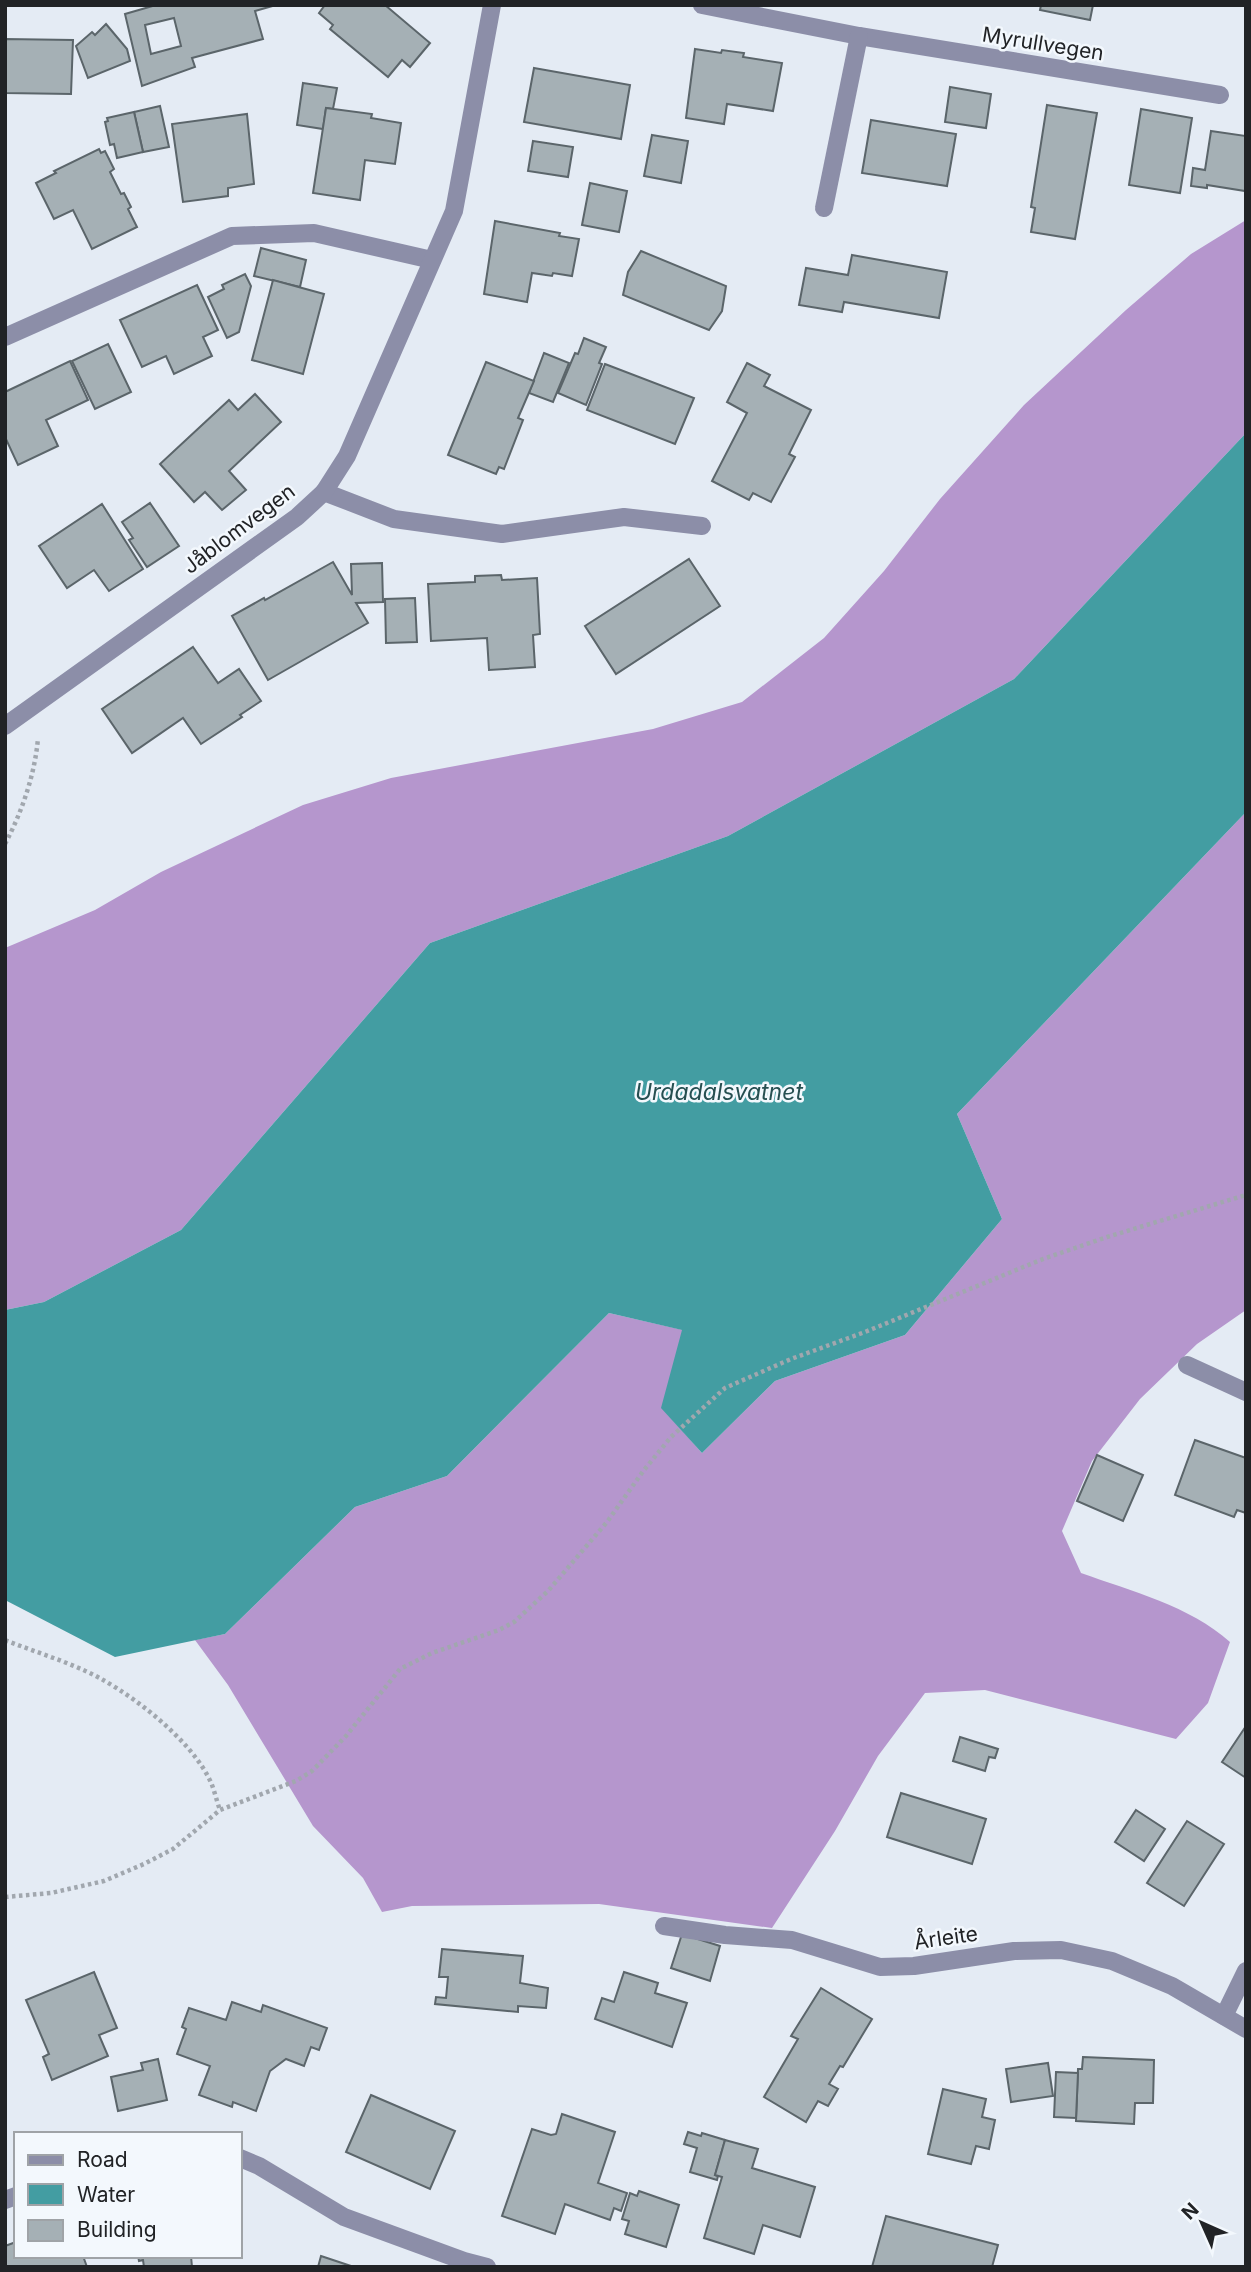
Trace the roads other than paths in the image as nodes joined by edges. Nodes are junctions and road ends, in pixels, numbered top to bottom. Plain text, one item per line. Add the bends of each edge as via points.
1 (492, 5) edge
2 (702, 5) edge
3 (859, 36) junction
4 (1220, 96) dead end
5 (824, 208) dead end
6 (432, 260) junction
7 (5, 337) edge
8 (324, 492) junction
9 (702, 526) dead end
10 (5, 726) edge
11 (1187, 1365) dead end
12 (1243, 1384) edge
13 (664, 1926) dead end
14 (1246, 1971) edge
15 (1224, 2016) junction
16 (1246, 2029) edge
17 (242, 2159) edge
18 (487, 2267) edge

1 - 6 street, Jåblomvegen via 454,211
2 - 3 street, Myrullvegen
3 - 4 street, Myrullvegen
3 - 5 street
6 - 7 street via 314,233 232,236
6 - 8 street, Jåblomvegen via 346,456
8 - 9 street via 394,519 502,534 624,517
8 - 10 street, Jåblomvegen via 297,517
11 - 12 street
13 - 15 street, Årleite via 792,1940 880,1968 1014,1951 1061,1950 1112,1961 1172,1986
14 - 15 street
15 - 16 street, Årleite
17 - 18 street via 344,2217

